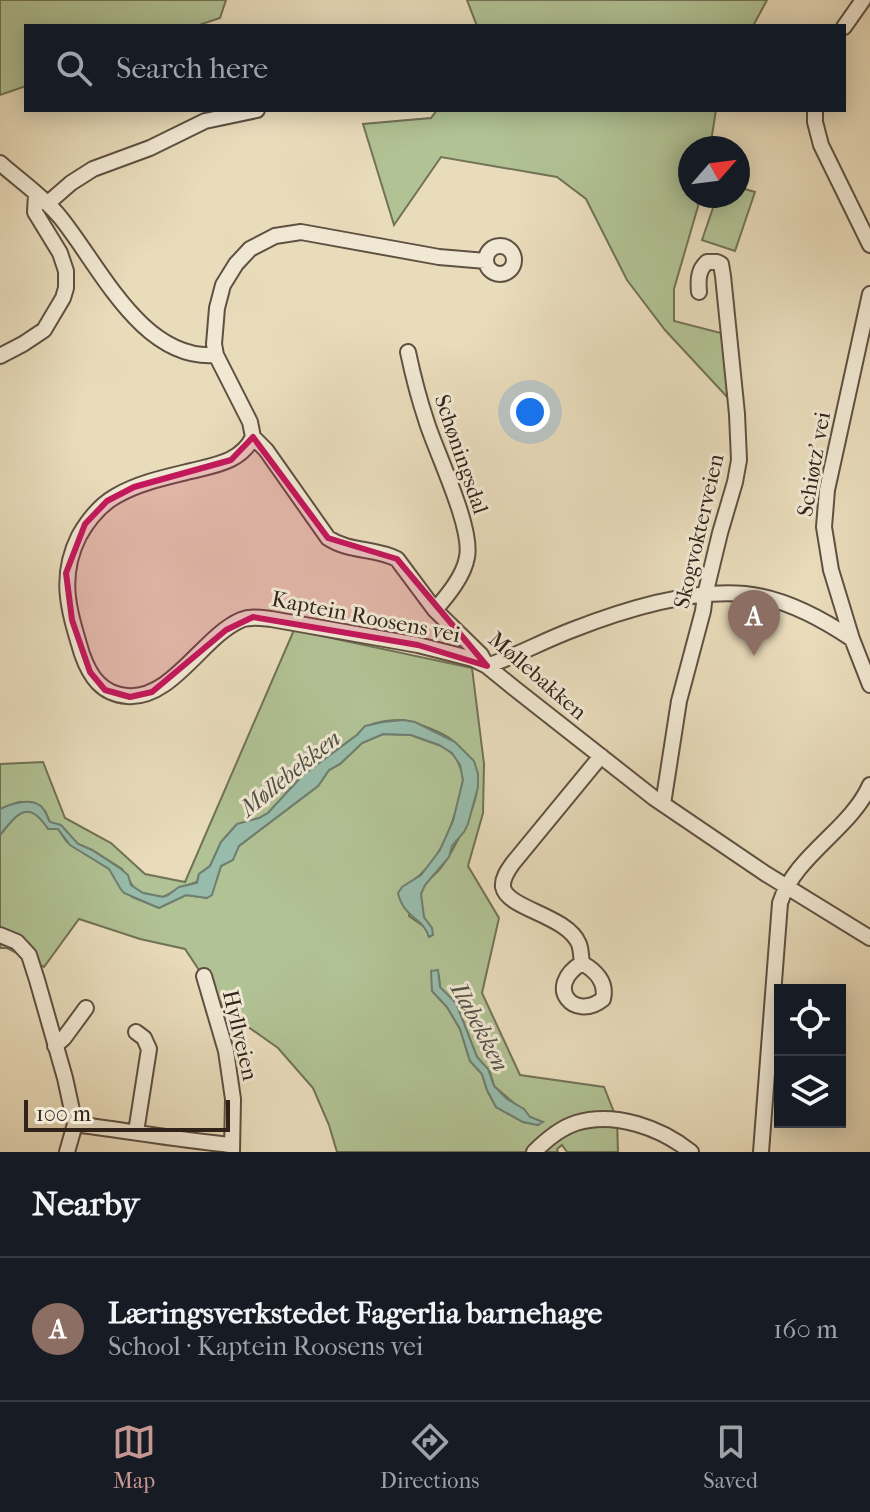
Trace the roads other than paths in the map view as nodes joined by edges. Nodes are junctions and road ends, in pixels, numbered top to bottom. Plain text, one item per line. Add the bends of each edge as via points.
1 (863, 0) edge
2 (846, 24) edge
3 (248, 112) edge
4 (815, 112) edge
5 (0, 163) edge
6 (42, 199) junction
7 (870, 245) edge
8 (486, 261) dead end
9 (699, 292) dead end
10 (870, 294) edge
11 (408, 352) dead end
12 (216, 355) junction
13 (0, 356) edge
14 (253, 437) junction
15 (705, 595) junction
16 (435, 610) junction
17 (852, 639) junction
18 (487, 666) junction
19 (870, 685) edge
20 (601, 756) junction
21 (870, 785) edge
22 (663, 804) junction
23 (786, 886) junction
24 (0, 935) edge
25 (870, 938) edge
26 (582, 963) dead end
27 (204, 976) dead end
28 (86, 1008) dead end
29 (136, 1032) dead end
30 (55, 1046) junction
31 (75, 1124) junction
32 (136, 1132) junction
33 (232, 1148) edge
34 (67, 1152) edge
35 (534, 1152) edge
36 (691, 1152) edge
37 (761, 1152) edge

1 - 2 street
3 - 6 street via 205,121 93,169
4 - 7 street via 821,145
5 - 6 street
6 - 12 street via 144,327 175,348
6 - 13 street via 35,212 60,253 66,288 44,330
8 - 12 street via 301,232 275,236 250,249 223,285
9 - 15 street, Skogvokterveien via 702,266 721,264 739,460
10 - 17 street, Schiøtz' vei via 824,515 828,557
11 - 16 street, Schøningsdal via 417,394 467,536 463,568
12 - 14 street, Møllebakken
14 - 16 street, Møllebakken via 328,538 397,559
14 - 18 street, Kaptein Roosens vei via 231,460 116,495 85,524 66,573 72,620 97,683 111,694 152,692 226,630 253,617 418,645
15 - 17 street via 747,594 777,601
15 - 18 street via 605,618
15 - 22 street, Skogvokterveien via 679,701
16 - 18 street, Møllebakken
17 - 19 street, Schiøtz' vei
18 - 20 street, Møllebakken
20 - 22 street, Møllebakken
20 - 26 street via 503,882 512,899 568,928 580,945
21 - 23 street via 857,807
22 - 23 street, Møllebakken
23 - 25 street, Møllebakken
23 - 37 street via 777,929
24 - 30 street via 29,955
27 - 33 street, Hyllveien via 226,1051 233,1099
28 - 30 street
29 - 32 street via 149,1049
30 - 31 street
31 - 32 street
31 - 34 street
32 - 33 street
35 - 36 street via 576,1123 606,1120 655,1130

